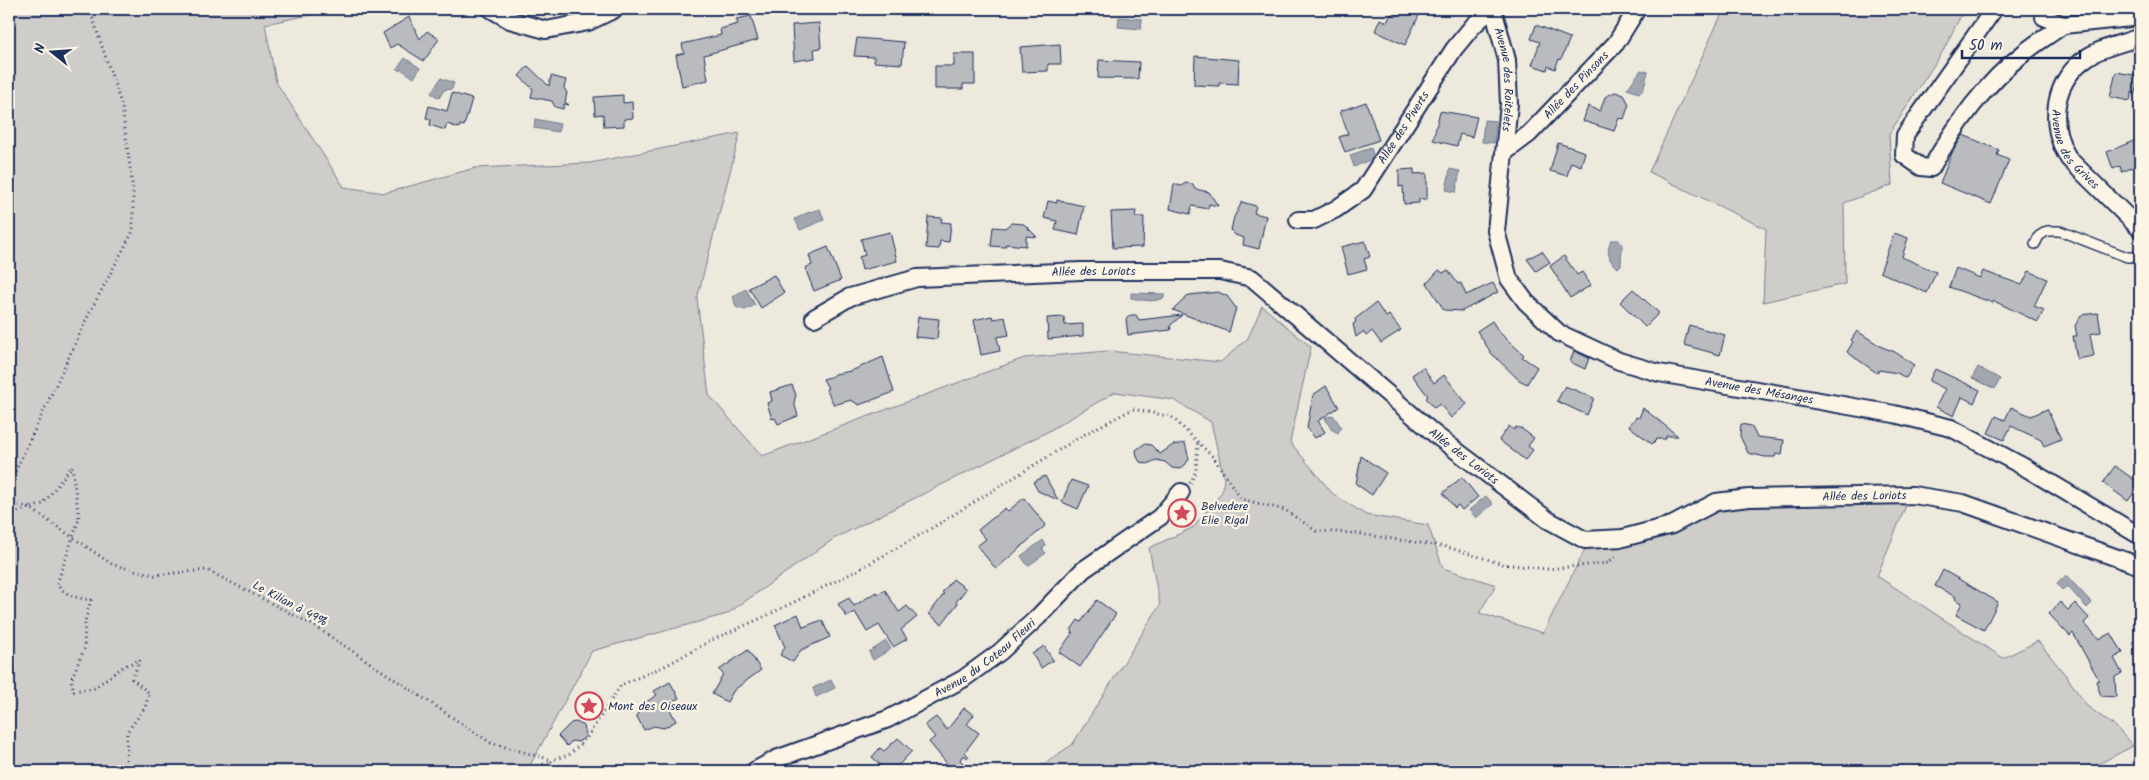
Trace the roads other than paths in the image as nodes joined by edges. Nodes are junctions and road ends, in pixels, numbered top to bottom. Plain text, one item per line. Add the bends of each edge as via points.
1 (492, 9) edge
2 (615, 9) edge
3 (1492, 9) edge
4 (1637, 9) edge
5 (1994, 9) edge
6 (2045, 9) edge
7 (2140, 17) edge
8 (2063, 25) junction
9 (2140, 37) edge
10 (1505, 152) junction
11 (1298, 220) dead end
12 (2140, 229) edge
13 (2035, 244) dead end
14 (2140, 257) edge
15 (814, 318) dead end
16 (1181, 492) road end
17 (2140, 536) edge
18 (2140, 566) edge
19 (754, 771) edge

1 - 2 street via 510,20 546,30 588,22
3 - 10 street, Avenue des Roitelets via 1507,60 1509,104
3 - 11 street, Allée des Piverts via 1454,49 1363,190 1314,220
4 - 10 street, Allée des Pinsons via 1616,43 1529,134
5 - 8 street via 1905,135 1904,155 1921,167 1931,168 1955,127 1985,90 2024,52
6 - 8 street via 2044,17
7 - 8 street
9 - 12 street, Avenue des Grives via 2091,55 2072,70 2056,102 2056,131 2069,159
10 - 17 street, Avenue des Mésanges via 1496,231 1509,279 1526,302 1560,333 1619,361 1659,373 1894,414 1951,428
13 - 14 lane via 2047,231 2060,231 2127,257
15 - 18 street, Allée des Loriots via 850,297 917,278 1081,271 1220,271 1252,278 1438,436 1548,520 1585,540 1623,538 1672,525 1716,502 1750,498 1913,495 1963,502
16 - 19 street, Avenue du Coteau Fleuri via 1160,517 1083,570 1000,652 963,679 888,719 776,759

